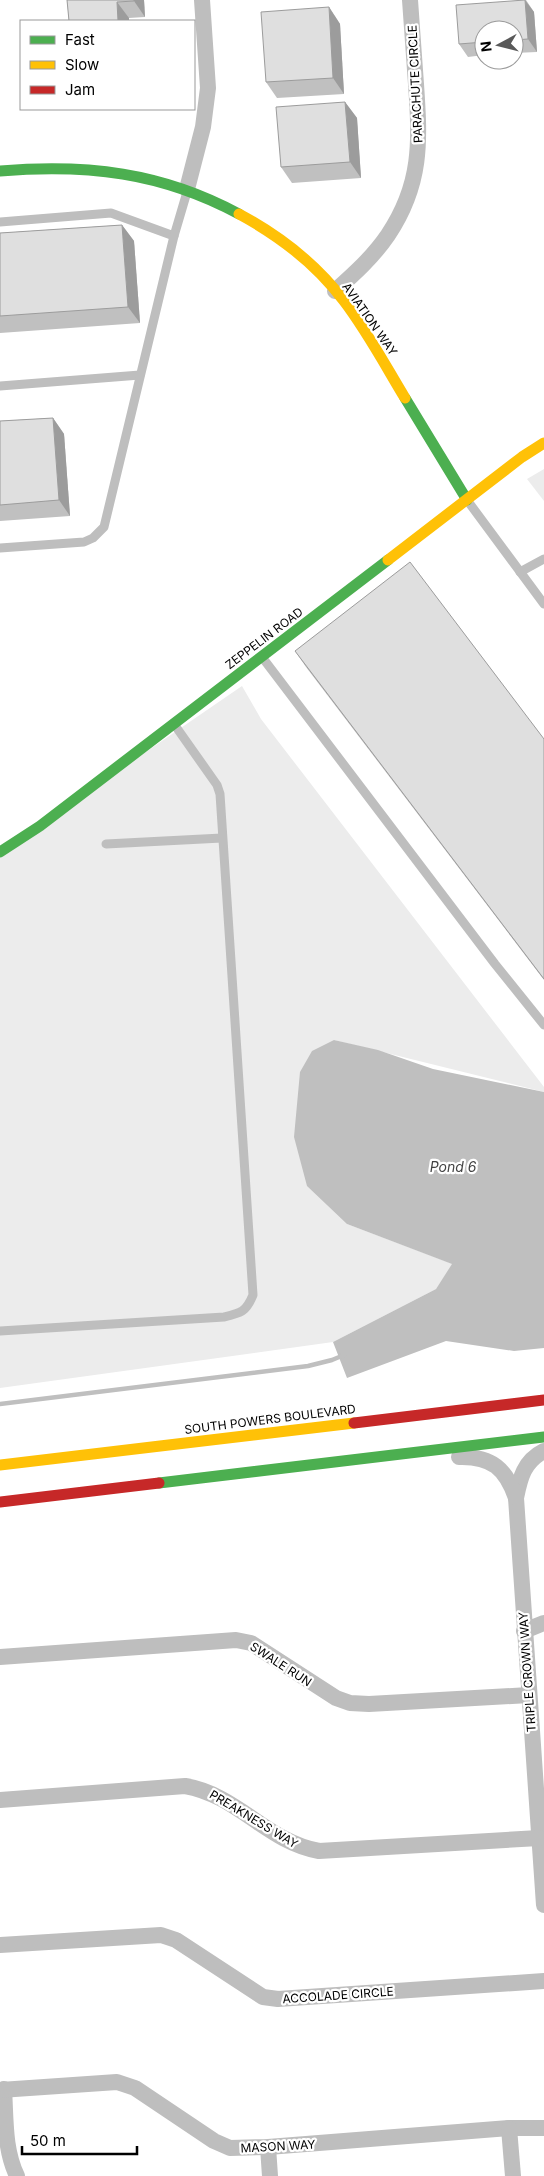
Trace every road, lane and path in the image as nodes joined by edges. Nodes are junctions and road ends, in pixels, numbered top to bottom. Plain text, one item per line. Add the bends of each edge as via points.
1 (202, 0) edge
2 (410, 0) edge
3 (0, 171) edge
4 (187, 189) junction
5 (0, 222) edge
6 (174, 236) junction
7 (336, 291) junction
8 (140, 375) junction
9 (0, 386) edge
10 (544, 443) edge
11 (467, 500) junction
12 (0, 548) edge
13 (544, 559) edge
14 (520, 572) junction
15 (544, 604) edge
16 (262, 657) junction
17 (174, 724) junction
18 (222, 838) junction
19 (106, 844) dead end
20 (0, 852) edge
21 (544, 1025) edge
22 (0, 1332) edge
23 (544, 1400) edge
24 (544, 1437) edge
25 (544, 1451) edge
26 (330, 1462) junction
27 (0, 1465) edge
28 (516, 1498) junction
29 (0, 1502) edge
30 (544, 1623) edge
31 (524, 1631) junction
32 (0, 1657) edge
33 (528, 1695) junction
34 (540, 1783) edge
35 (0, 1800) edge
36 (539, 1838) junction
37 (544, 1905) edge
38 (0, 1945) edge
39 (544, 1982) edge
40 (2, 2090) edge
41 (509, 2128) junction
42 (544, 2128) edge
43 (268, 2147) junction
44 (18, 2176) edge
45 (270, 2176) edge
46 (512, 2176) edge

1 - 4 street via 208,88 203,127
2 - 7 street, PARACHUTE CIRCLE via 419,143 414,175 388,235 373,255
3 - 4 main road, AVIATION WAY via 76,168 110,171
4 - 6 lane
4 - 7 main road, AVIATION WAY via 228,206 255,222 283,242
5 - 6 lane via 111,213
6 - 8 lane
7 - 11 main road, AVIATION WAY
8 - 9 lane
8 - 12 lane via 104,527 84,542
10 - 11 main road, ZEPPELIN ROAD
11 - 14 lane
11 - 16 main road, ZEPPELIN ROAD
13 - 14 lane
14 - 15 lane
16 - 17 main road, ZEPPELIN ROAD
16 - 21 lane
17 - 18 lane via 217,785
17 - 20 main road, ZEPPELIN ROAD via 40,826
18 - 19 lane
18 - 22 lane via 253,1295 248,1308 224,1317
23 - 27 main road, SOUTH POWERS BOULEVARD
24 - 26 main road
25 - 28 street, TRIPLE CROWN WAY via 534,1456 526,1466
26 - 28 street, TRIPLE CROWN WAY via 474,1457 489,1461 500,1469
26 - 29 main road
28 - 31 street, TRIPLE CROWN WAY
30 - 31 street
31 - 33 street, TRIPLE CROWN WAY
32 - 33 street, SWALE RUN via 236,1640 251,1643 321,1690 350,1703
33 - 34 street, TRIPLE CROWN WAY
34 - 36 street, TRIPLE CROWN WAY
35 - 36 street, PREAKNESS WAY via 185,1786 218,1795 291,1843 319,1851
36 - 37 street, TRIPLE CROWN WAY
38 - 39 street, ACCOLADE CIRCLE via 161,1935 176,1940 263,1997 278,1999
40 - 43 street, MASON WAY via 117,2082 135,2088 214,2141 230,2148
40 - 44 street via 7,2147
41 - 42 street, MASON WAY
41 - 43 street, MASON WAY
41 - 46 street
43 - 45 street

